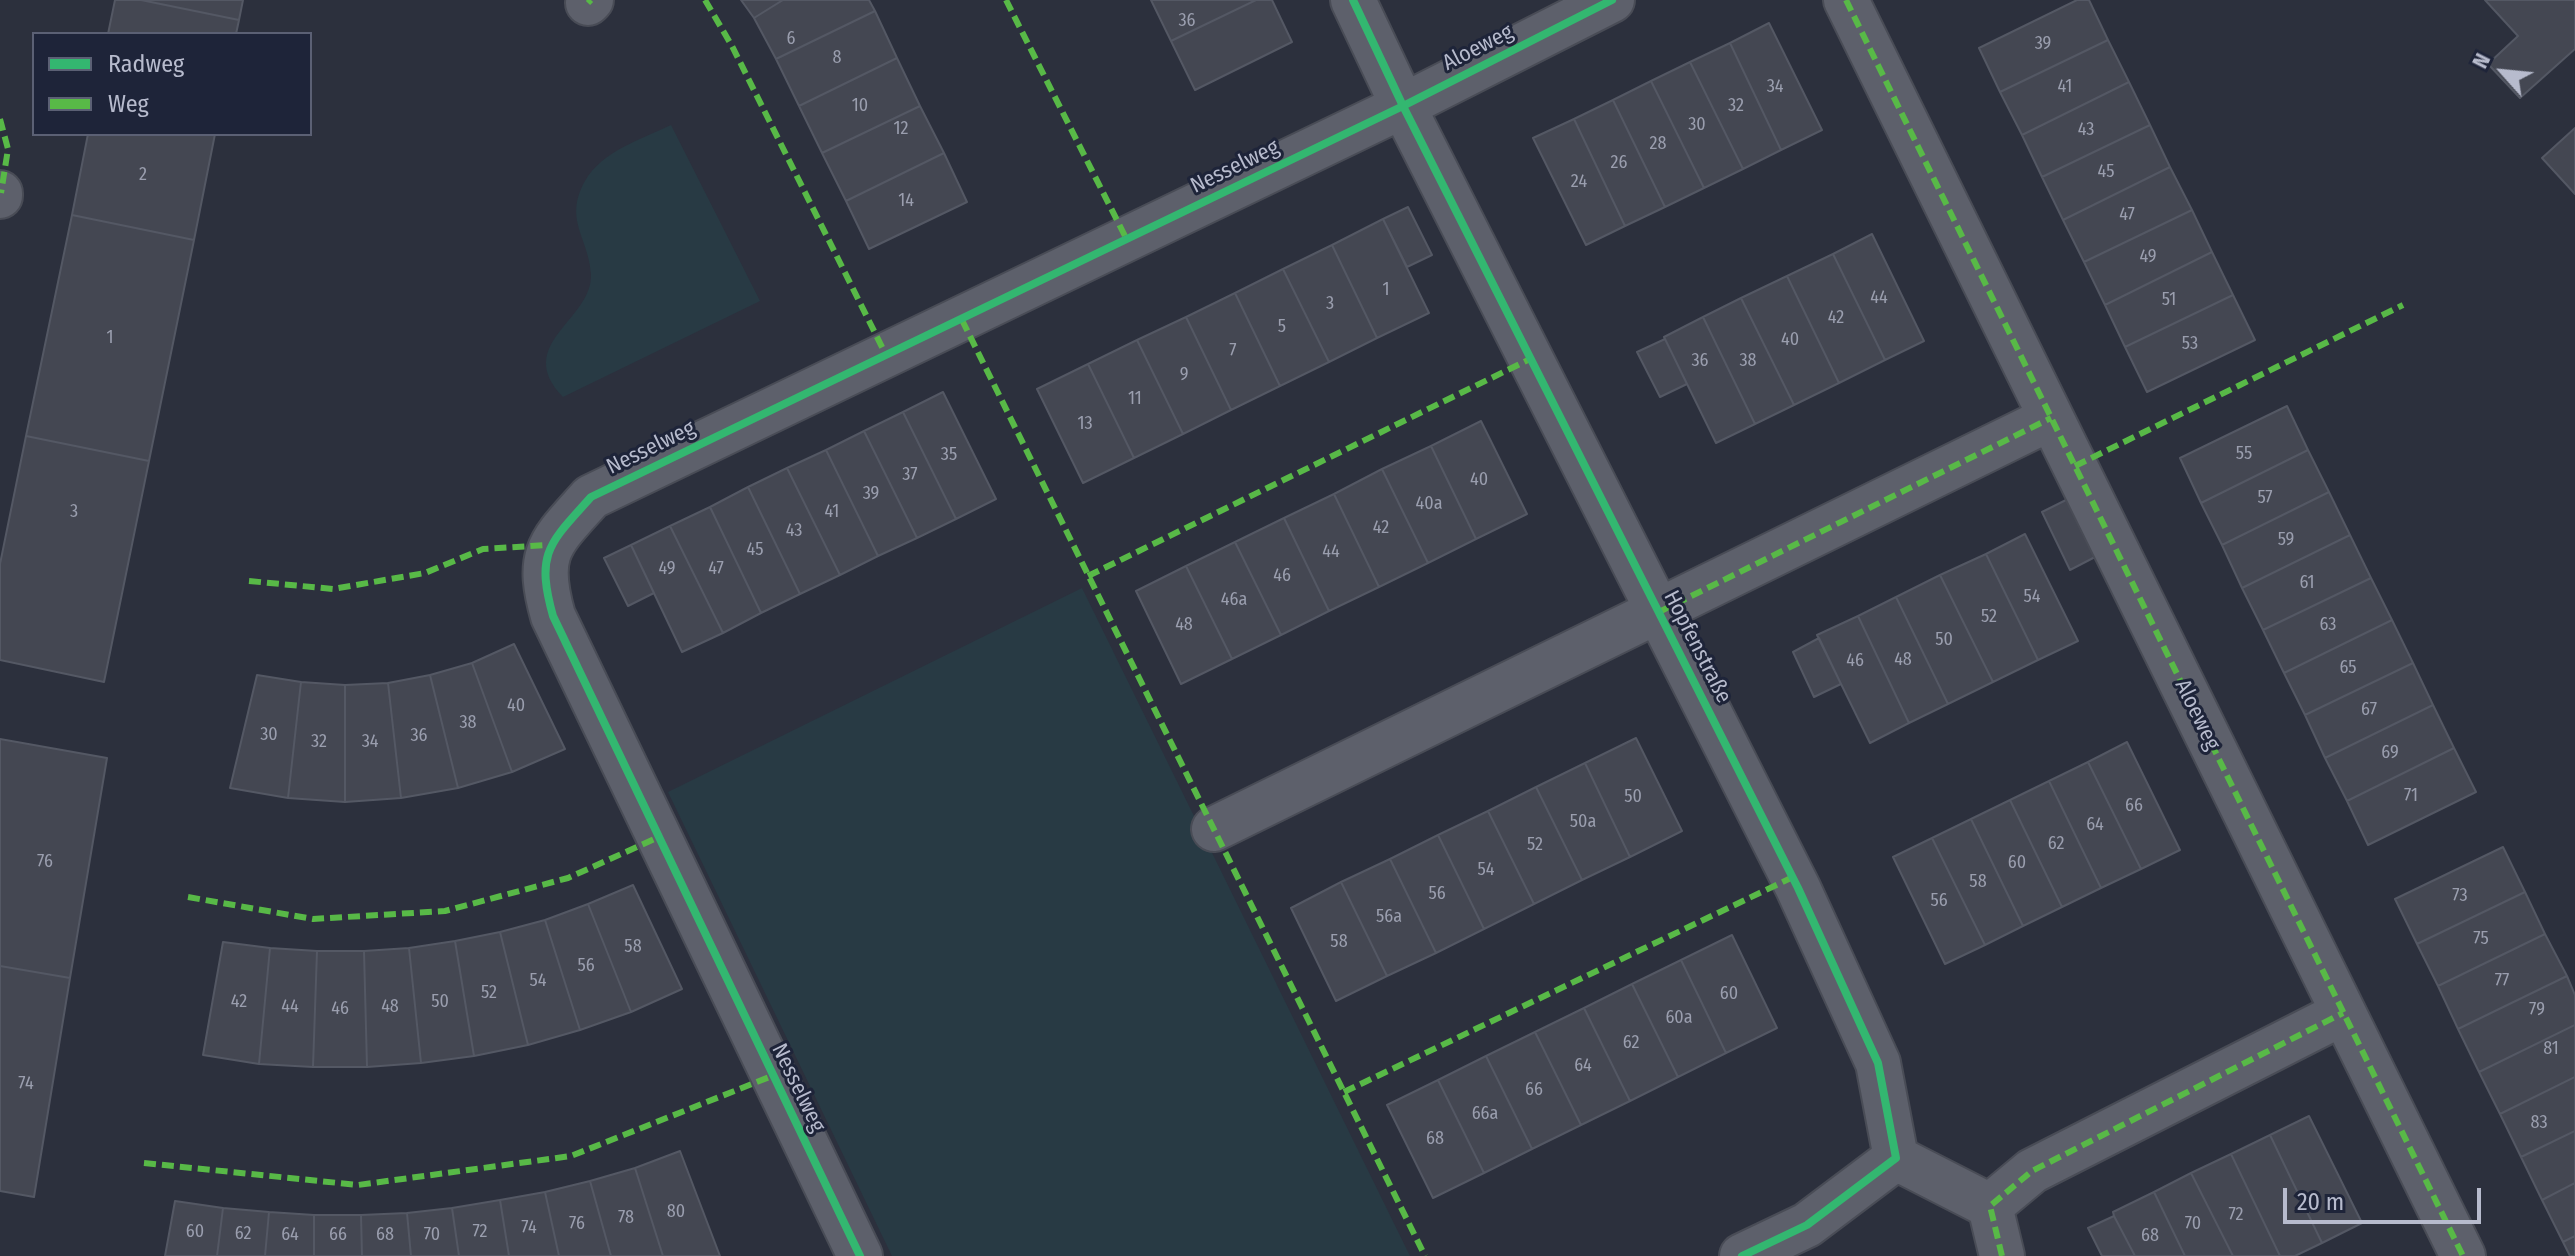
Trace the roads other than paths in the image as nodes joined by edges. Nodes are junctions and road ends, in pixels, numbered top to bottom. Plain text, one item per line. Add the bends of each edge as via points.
1 (1353, 0) edge
2 (1612, 0) edge
3 (1846, 0) edge
4 (1403, 106) junction
5 (2051, 418) junction
6 (1659, 612) junction
7 (1214, 829) dead end
8 (2343, 1013) junction
9 (1896, 1158) junction
10 (1990, 1206) junction
11 (860, 1256) edge
12 (1742, 1256) edge
13 (2002, 1256) edge
14 (2463, 1256) edge

1 - 4 street, Hopfenstraße
2 - 4 street, Aloeweg
3 - 5 street, Aloeweg
4 - 6 street, Hopfenstraße
4 - 11 street, Nesselweg via 591,497 548,545 544,583 553,616
5 - 6 street
5 - 8 street, Aloeweg
6 - 7 street, Hopfenstraße
6 - 9 street, Hopfenstraße via 1798,888 1878,1063
8 - 10 street via 2032,1171
8 - 14 street, Aloeweg
9 - 10 street
9 - 12 street via 1807,1225
10 - 13 street

